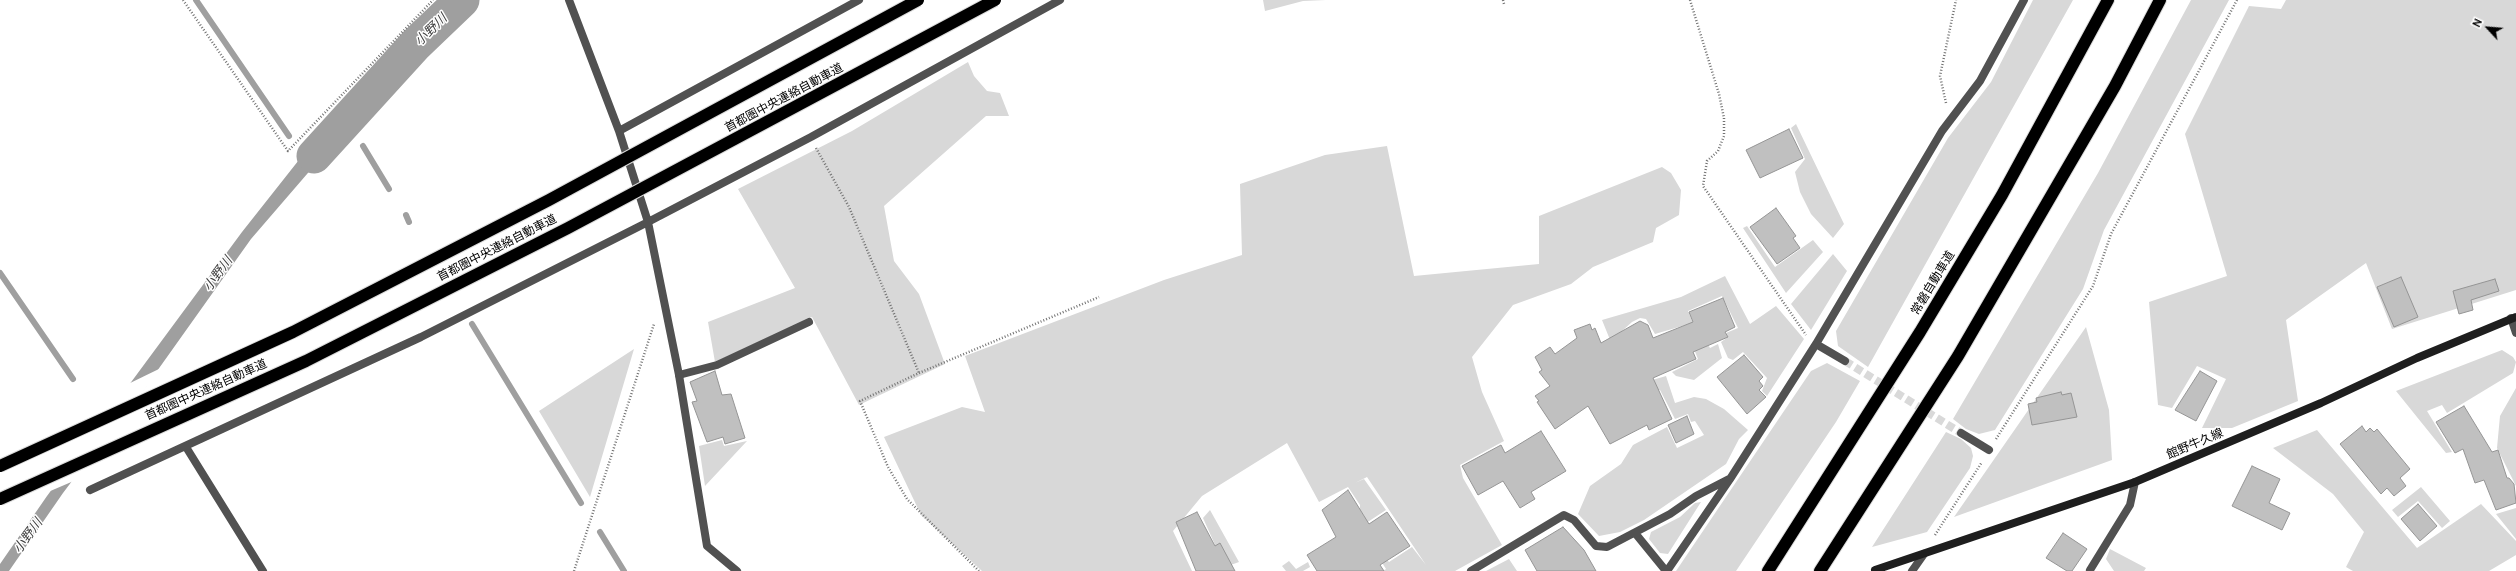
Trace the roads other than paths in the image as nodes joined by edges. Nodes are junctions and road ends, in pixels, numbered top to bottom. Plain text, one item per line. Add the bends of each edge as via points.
1 (569, 0) edge
2 (859, 0) edge
3 (918, 0) edge
4 (995, 0) edge
5 (1060, 0) edge
6 (2024, 0) edge
7 (2108, 0) edge
8 (2160, 0) edge
9 (619, 131) junction
10 (648, 222) junction
11 (2514, 318) edge
12 (810, 322) dead end
13 (2516, 333) edge
14 (1816, 344) junction
15 (1845, 361) tunnel mouth
16 (679, 375) junction
17 (1961, 433) tunnel mouth
18 (186, 447) junction
19 (1989, 450) road end
20 (0, 466) edge
21 (1730, 479) junction
22 (2135, 482) junction
23 (90, 490) dead end
24 (0, 499) edge
25 (1635, 532) junction
26 (1924, 554) junction
27 (1875, 570) dead end
28 (2090, 570) edge
29 (263, 571) edge
30 (737, 571) edge
31 (1471, 571) edge
32 (1666, 571) edge
33 (1768, 571) edge
34 (1820, 571) edge
35 (1912, 571) edge

1 - 9 street
2 - 9 street
3 - 20 highway, 首都圏中央連絡自動車道, bridge via 549,200 300,329
4 - 24 highway, 首都圏中央連絡自動車道, bridge via 575,224 306,361
5 - 10 street via 811,137
6 - 14 street via 1980,81 1949,121
7 - 33 highway, 常磐自動車道 via 2002,195 1920,332
8 - 34 highway via 2115,86 1962,349
9 - 10 street
10 - 16 street
10 - 18 street via 421,337
11 - 13 street
11 - 22 main road, 館野牛久線
12 - 16 street via 717,364
14 - 15 street
14 - 21 street
16 - 30 street via 707,546
17 - 19 street
18 - 23 street
18 - 29 street
21 - 25 street
21 - 32 street
22 - 26 main road, 館野牛久線
22 - 28 street via 2130,506
25 - 31 street via 1607,547 1596,546 1574,520 1564,515
25 - 32 street
26 - 27 main road, 館野牛久線
26 - 35 street

